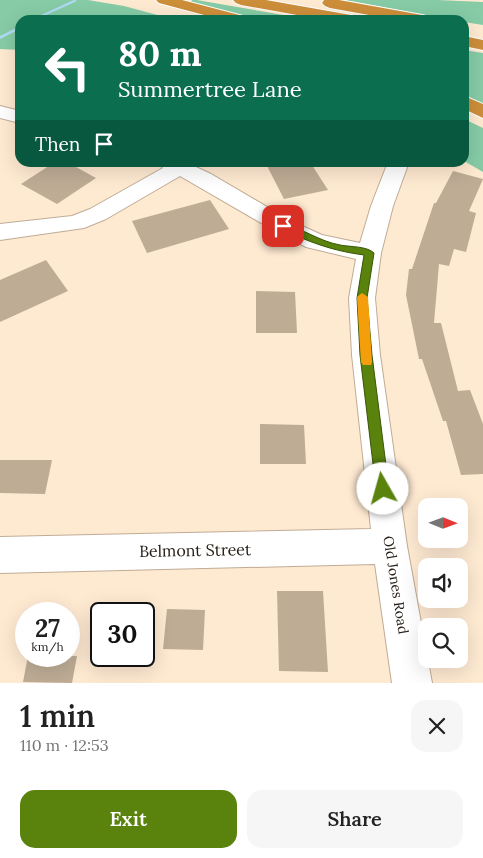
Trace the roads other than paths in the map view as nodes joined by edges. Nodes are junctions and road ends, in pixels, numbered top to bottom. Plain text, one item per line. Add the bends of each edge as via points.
1 (164, 0) edge
2 (241, 0) edge
3 (313, 0) edge
4 (222, 15) edge
5 (324, 15) edge
6 (395, 15) edge
7 (469, 29) edge
8 (483, 31) edge
9 (469, 42) edge
10 (483, 45) edge
11 (469, 105) edge
12 (0, 112) edge
13 (483, 112) edge
14 (15, 115) edge
15 (170, 167) edge
16 (177, 167) edge
17 (397, 167) edge
18 (0, 232) edge
19 (369, 253) junction
20 (390, 546) junction
21 (0, 554) edge
22 (412, 683) edge

1 - 4 highway
2 - 5 highway
3 - 6 highway
7 - 8 highway
9 - 10 highway
11 - 13 highway
12 - 14 street
15 - 18 street via 98,214 76,223
16 - 19 street via 314,241
17 - 19 street, Old Jones Road
19 - 20 street, Old Jones Road via 362,298 366,355
20 - 21 street, Belmont Street
20 - 22 street, Old Jones Road

